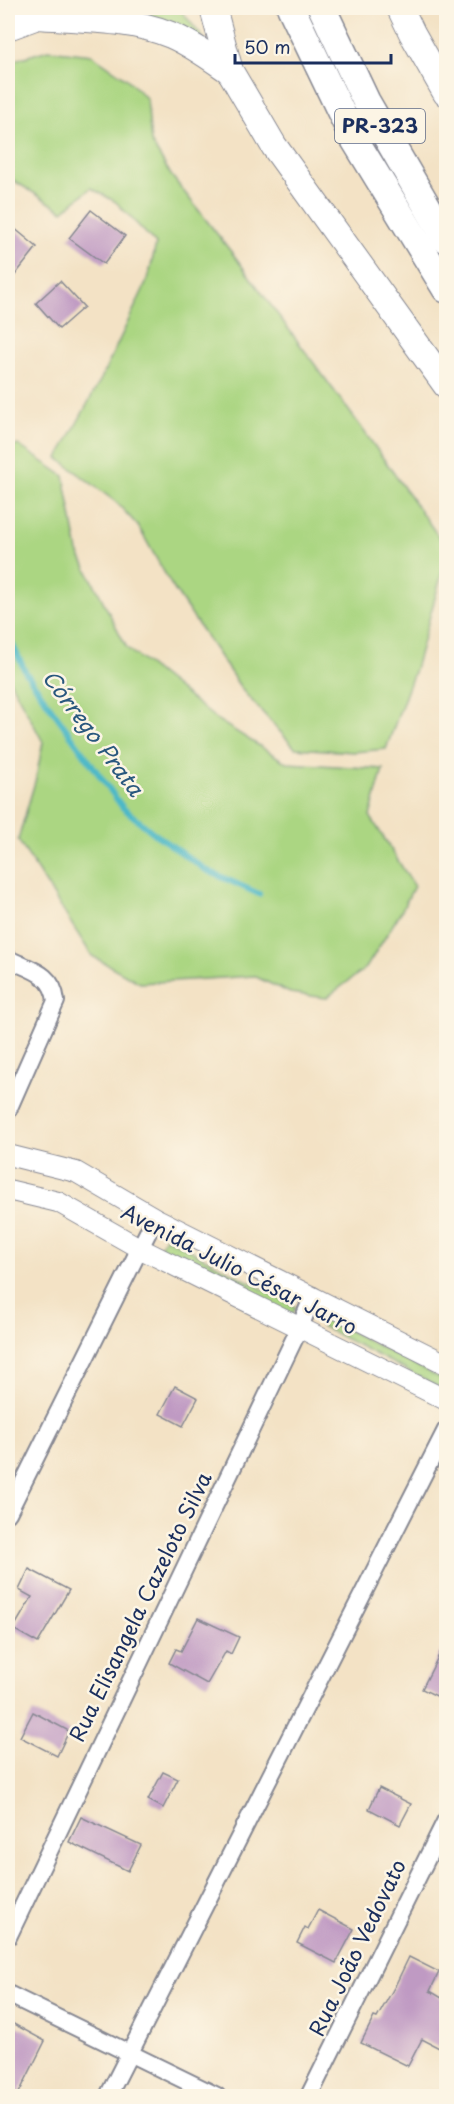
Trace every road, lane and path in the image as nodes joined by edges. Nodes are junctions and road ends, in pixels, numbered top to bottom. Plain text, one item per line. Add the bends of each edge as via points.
1 (213, 8) edge
2 (291, 8) edge
3 (322, 8) edge
4 (400, 8) edge
5 (48, 12) edge
6 (8, 27) edge
7 (230, 71) junction
8 (447, 93) edge
9 (447, 239) edge
10 (447, 289) edge
11 (447, 385) edge
12 (8, 959) edge
13 (8, 1110) edge
14 (8, 1155) edge
15 (8, 1190) edge
16 (155, 1218) junction
17 (141, 1249) junction
18 (313, 1296) junction
19 (299, 1329) junction
20 (447, 1364) edge
21 (447, 1400) edge
22 (447, 1431) edge
23 (8, 1513) edge
24 (447, 1820) edge
25 (8, 1936) edge
26 (8, 1994) edge
27 (129, 2054) junction
28 (108, 2097) edge
29 (217, 2097) edge
30 (309, 2097) edge

1 - 7 main road
2 - 10 highway, PR-323 via 353,137
3 - 9 highway, PR-323 via 366,101
4 - 8 main road
5 - 6 main road
5 - 7 main road via 152,28 189,44
7 - 11 main road via 274,146
12 - 13 street via 46,977 55,988 56,1001
14 - 16 street, Avenida Julio César Jarro via 76,1172
15 - 17 street, Avenida Julio César Jarro via 58,1202
16 - 17 street
16 - 18 street, Avenida Julio César Jarro
17 - 19 street, Avenida Julio César Jarro
17 - 23 street
18 - 19 street, Rua Elisangela Cazeloto Silva
18 - 20 street, Avenida Julio César Jarro
19 - 21 street, Avenida Julio César Jarro
19 - 25 street, Rua Elisangela Cazeloto Silva
22 - 27 street
24 - 30 street, Rua João Vedovato
26 - 27 street
27 - 28 street
27 - 29 street

